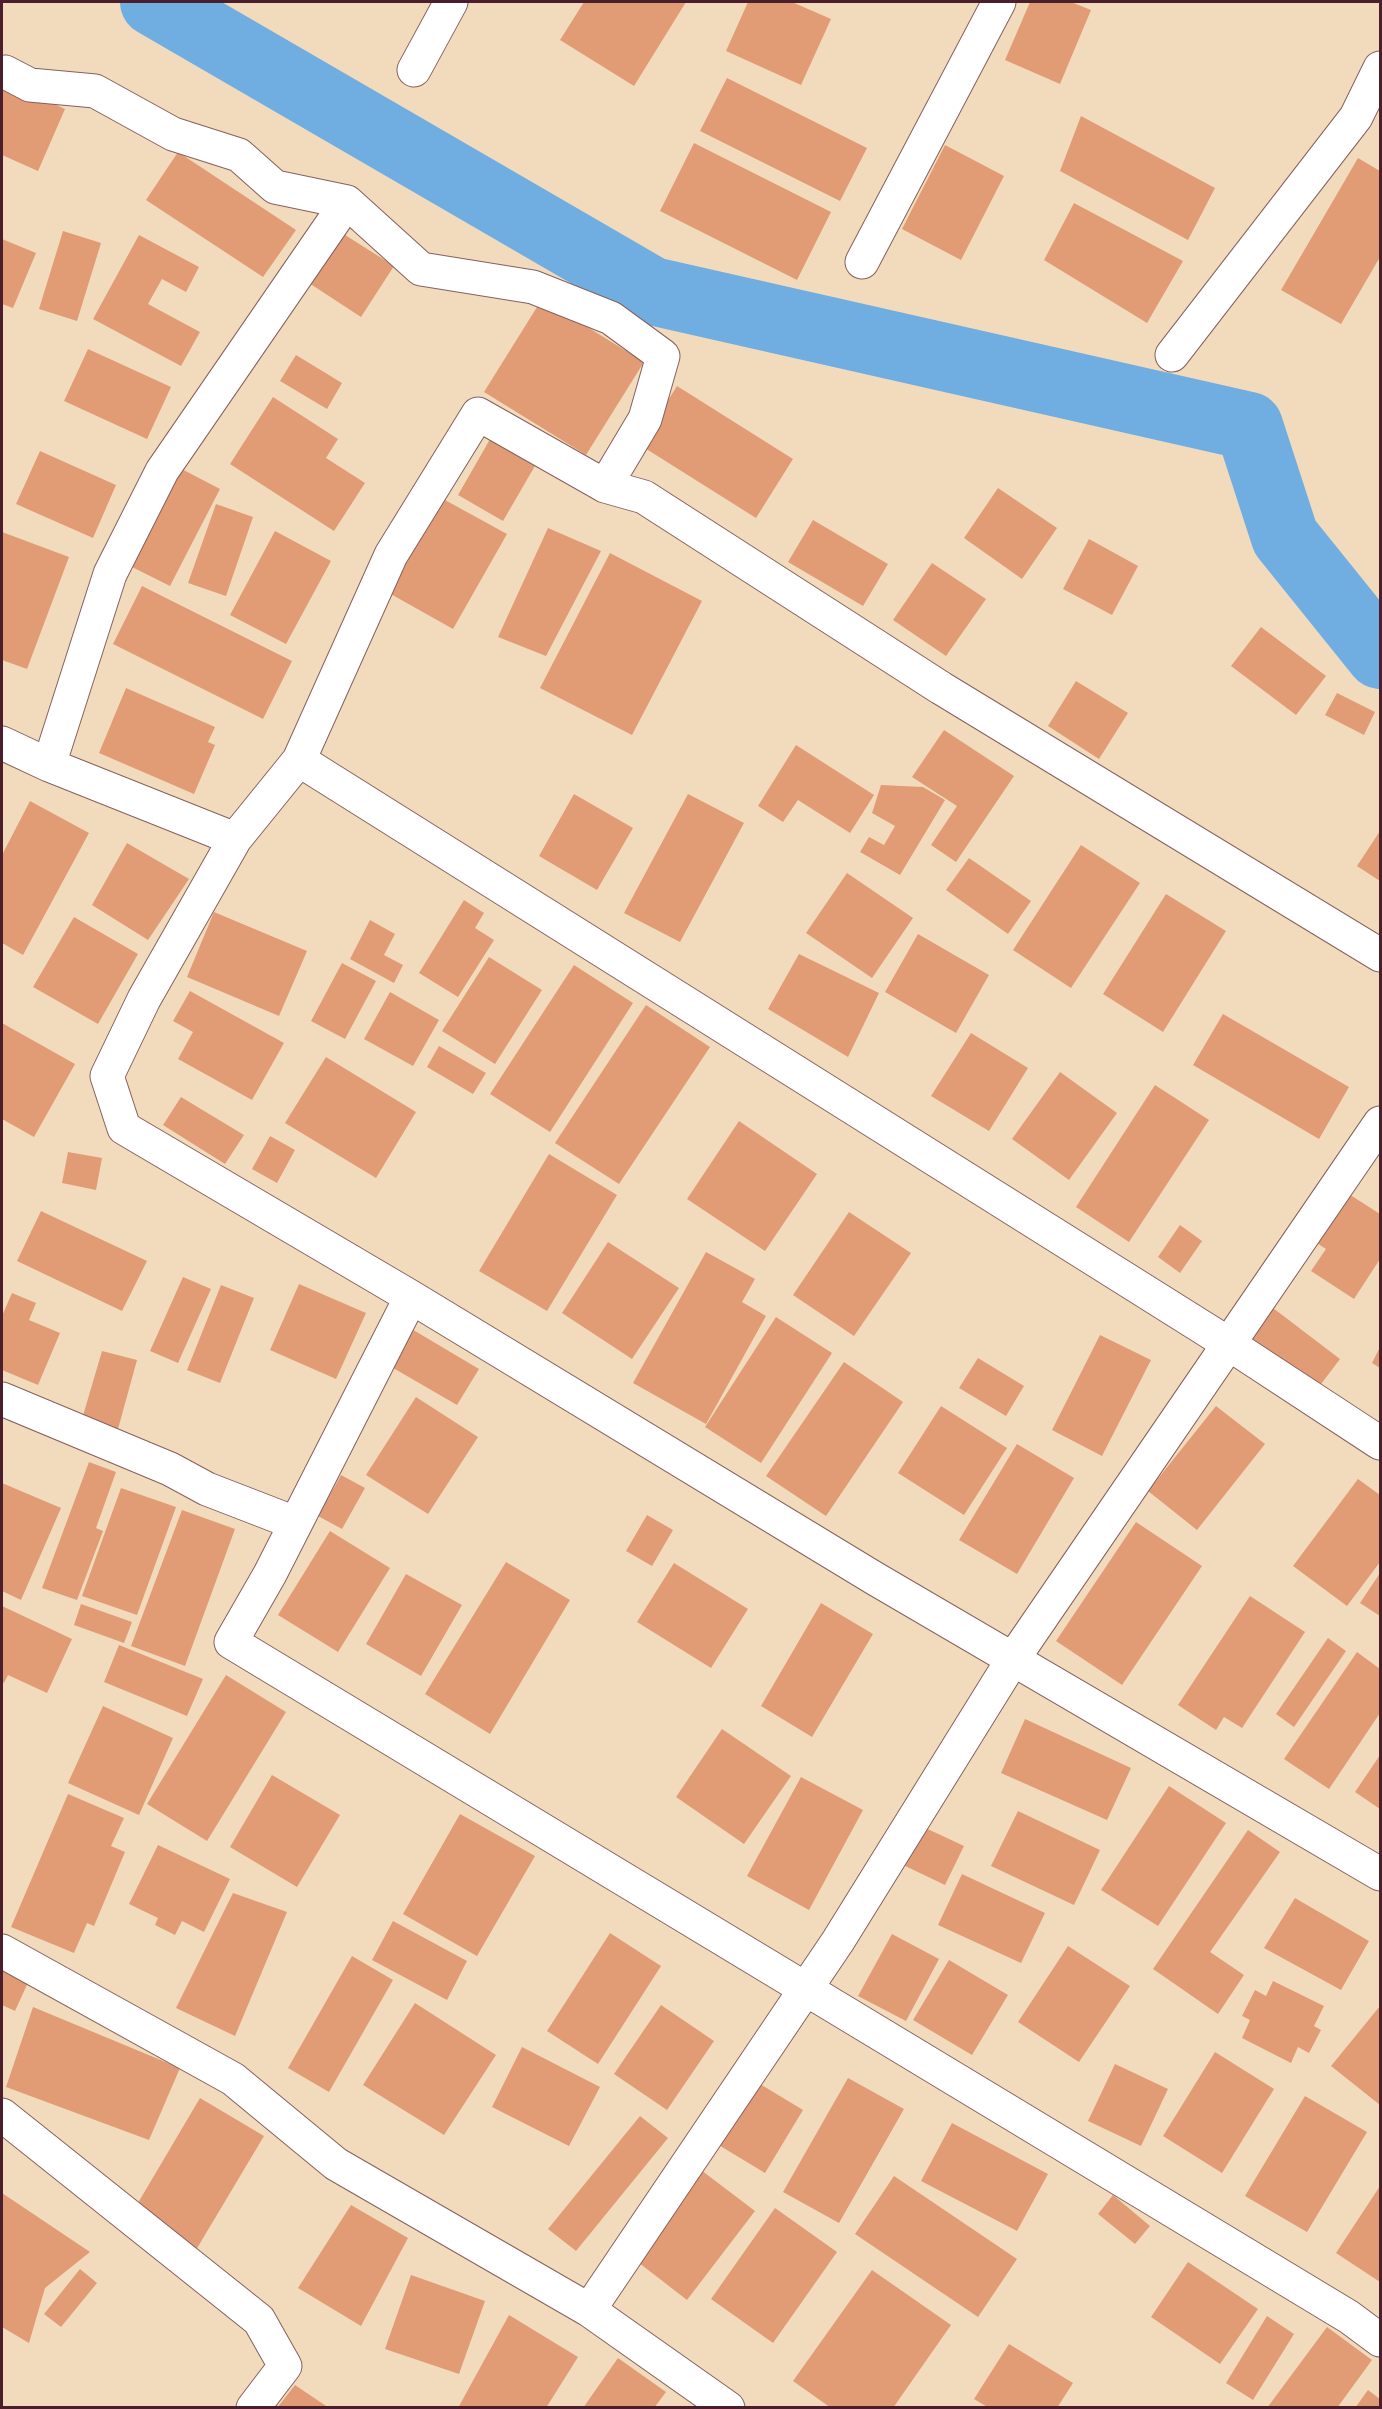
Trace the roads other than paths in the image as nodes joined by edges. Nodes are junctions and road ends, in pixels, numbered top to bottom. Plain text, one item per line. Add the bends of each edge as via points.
1 (451, 2) edge
2 (999, 2) edge
3 (1380, 68) edge
4 (414, 70) dead end
5 (5, 72) dead end
6 (1368, 124) edge
7 (347, 202) junction
8 (862, 262) dead end
9 (1173, 355) dead end
10 (605, 486) junction
11 (2, 743) edge
12 (299, 760) junction
13 (49, 765) junction
14 (235, 839) junction
15 (1380, 955) edge
16 (1380, 1123) edge
17 (411, 1297) junction
18 (1229, 1344) junction
19 (2, 1400) edge
20 (1380, 1443) edge
21 (296, 1523) junction
22 (1014, 1659) junction
23 (1380, 1874) edge
24 (2, 1951) edge
25 (805, 1990) junction
26 (2, 2115) edge
27 (589, 2310) junction
28 (1380, 2340) edge
29 (728, 2407) edge
30 (253, 2408) edge

1 - 4 street
2 - 8 street
3 - 6 street
5 - 7 street via 30,85 95,91 173,134 238,155 275,187
6 - 9 street
7 - 10 street via 421,269 534,287 611,318 663,356 645,419
7 - 13 street via 162,471 110,574
10 - 12 street via 478,414 392,555
10 - 15 street via 644,497 940,688
11 - 13 street
12 - 14 street
12 - 18 street
13 - 14 street
14 - 17 street via 144,999 107,1076 123,1128
16 - 18 street
17 - 21 street
17 - 22 street via 873,1578
18 - 20 street
18 - 22 street
19 - 21 street via 170,1468 207,1490
21 - 25 street via 231,1642
22 - 23 street
22 - 25 street
24 - 27 street via 233,2079 336,2164
25 - 27 street
25 - 28 street via 1349,2317
26 - 30 street via 259,2320 285,2366
27 - 29 street

